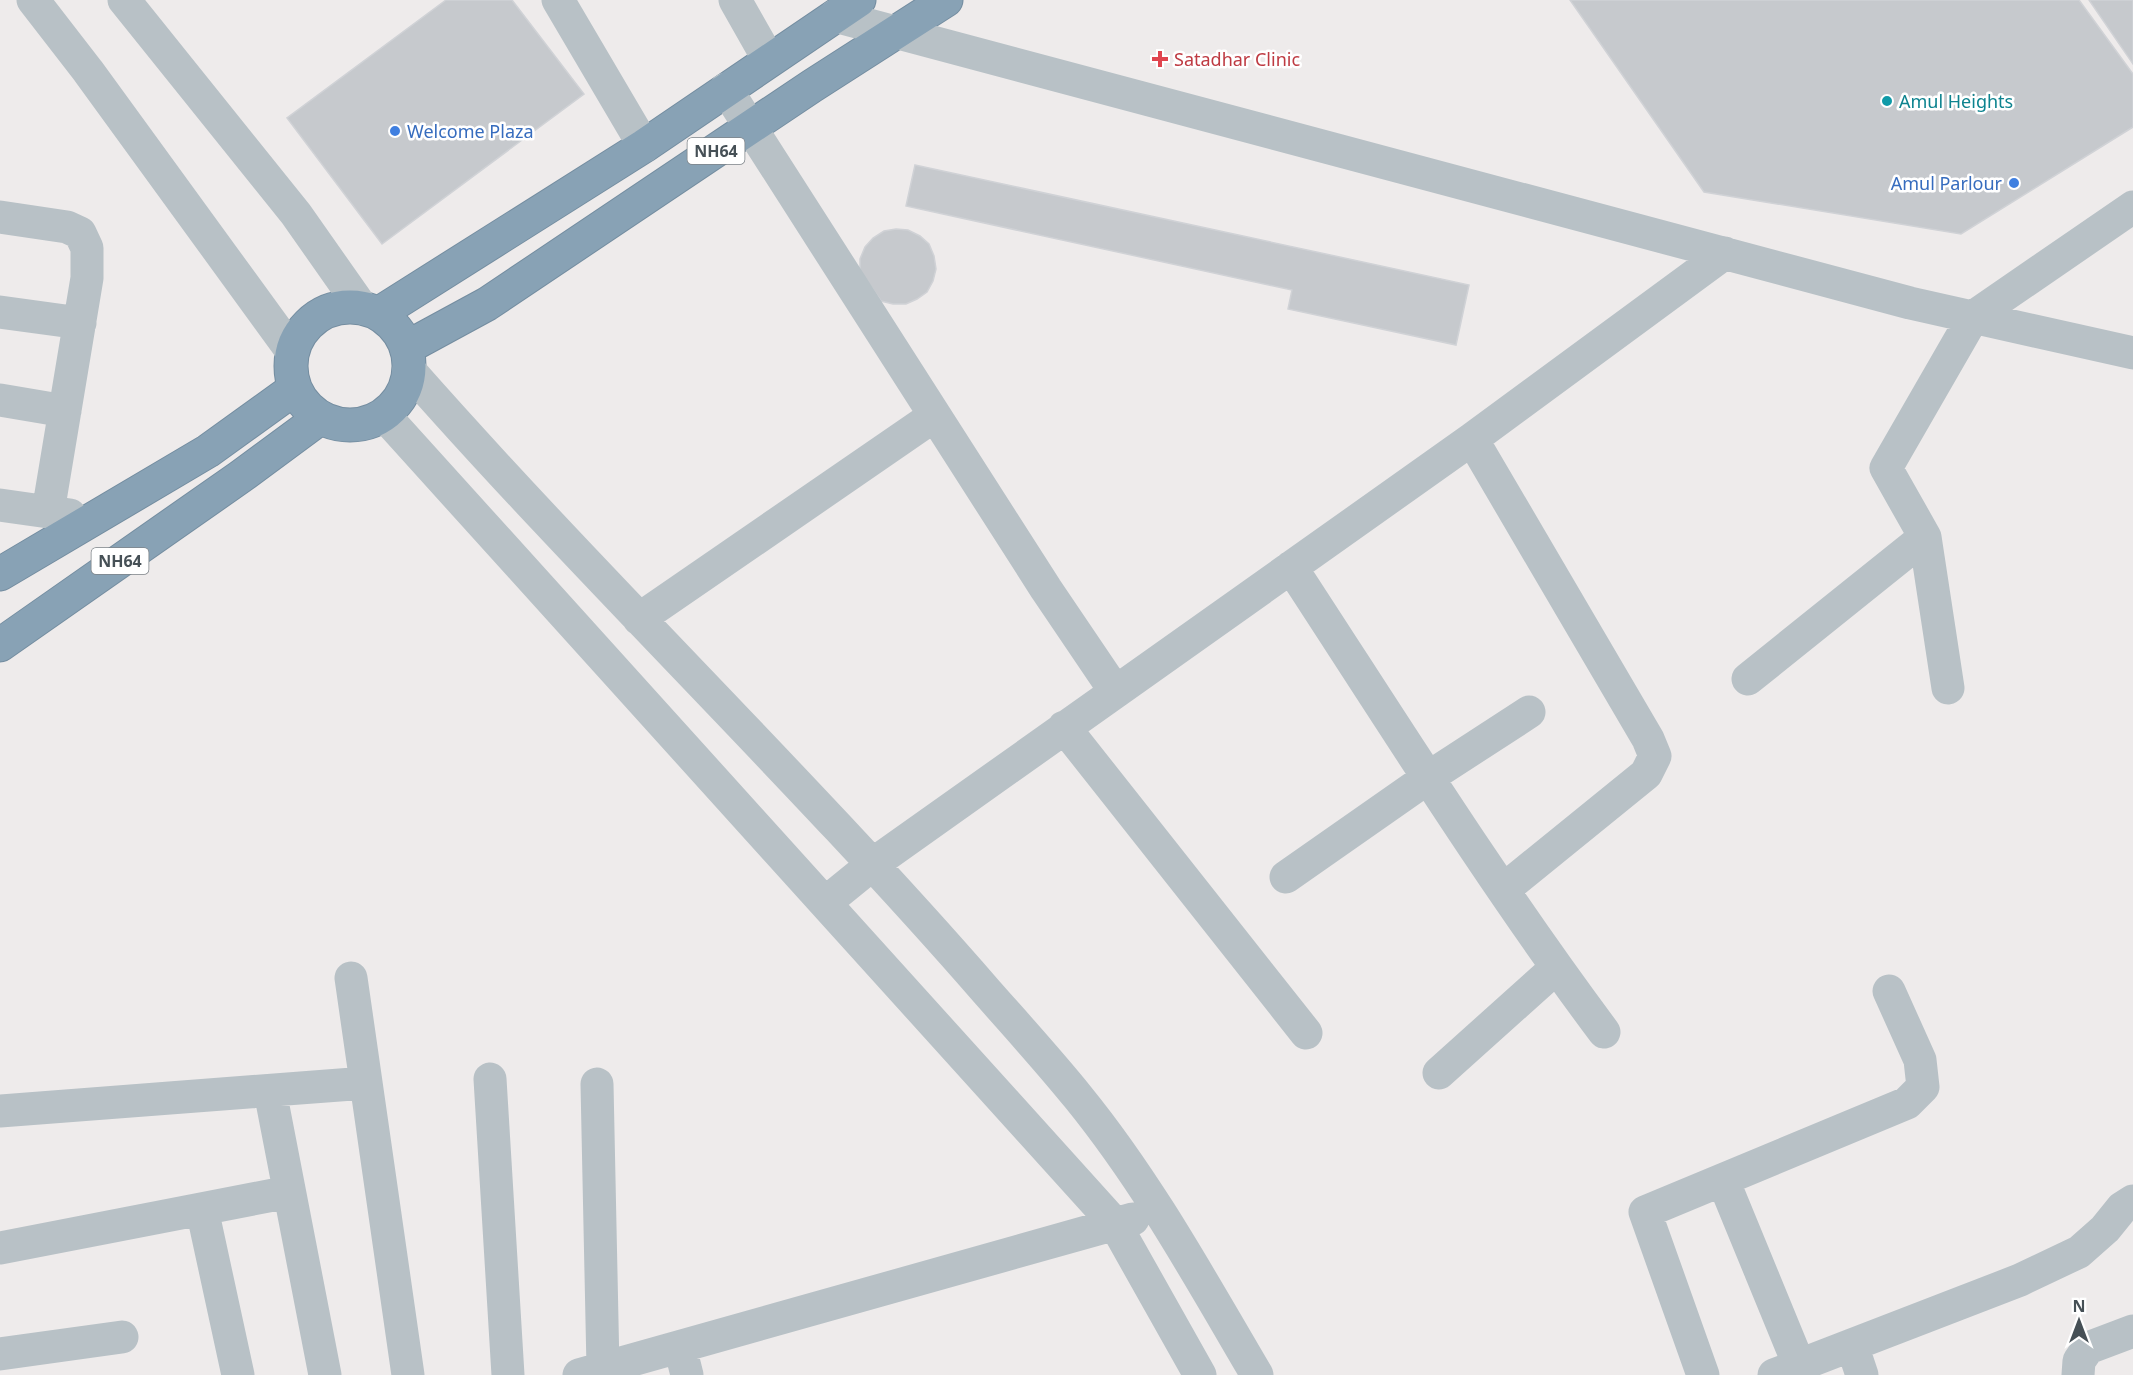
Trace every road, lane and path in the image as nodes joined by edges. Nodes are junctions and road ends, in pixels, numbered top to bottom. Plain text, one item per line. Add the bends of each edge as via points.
1 (33, 0) edge
2 (124, 0) edge
3 (558, 0) edge
4 (735, 0) edge
5 (946, 0) edge
6 (847, 8) edge
7 (896, 31) junction
8 (769, 60) junction
9 (726, 89) junction
10 (750, 128) junction
11 (644, 146) junction
12 (2133, 207) edge
13 (0, 217) edge
14 (1725, 253) junction
15 (370, 311) junction
16 (0, 312) edge
17 (1973, 317) junction
18 (80, 323) junction
19 (291, 350) junction
20 (2133, 353) edge
21 (407, 359) junction
22 (294, 389) junction
23 (0, 400) edge
24 (65, 411) junction
25 (384, 415) junction
26 (934, 416) junction
27 (320, 418) junction
28 (1472, 439) junction
29 (0, 506) edge
30 (48, 512) junction
31 (96, 518) junction
32 (1924, 537) junction
33 (1291, 567) junction
34 (0, 574) edge
35 (639, 619) junction
36 (0, 645) edge
37 (1748, 679) dead end
38 (1948, 688) dead end
39 (1115, 692) junction
40 (1529, 712) dead end
41 (1064, 727) junction
42 (1429, 777) junction
43 (873, 864) junction
44 (1286, 877) dead end
45 (1503, 891) junction
46 (825, 903) junction
47 (1556, 968) junction
48 (351, 978) dead end
49 (1888, 991) dead end
50 (1604, 1032) dead end
51 (1306, 1033) dead end
52 (1439, 1073) dead end
53 (490, 1079) dead end
54 (366, 1083) junction
55 (597, 1084) dead end
56 (270, 1091) junction
57 (0, 1111) edge
58 (1723, 1180) junction
59 (289, 1192) junction
60 (2133, 1201) edge
61 (202, 1209) junction
62 (1160, 1210) junction
63 (1115, 1224) junction
64 (0, 1248) edge
65 (2133, 1331) edge
66 (122, 1337) dead end
67 (0, 1354) edge
68 (1857, 1360) edge
69 (684, 1361) edge
70 (1786, 1370) edge
71 (591, 1372) edge
72 (238, 1375) edge
73 (325, 1375) edge
74 (408, 1375) edge
75 (508, 1375) edge
76 (1200, 1375) edge
77 (1257, 1375) edge
78 (1703, 1375) edge
79 (2078, 1375) edge

1 - 19 street
2 - 15 street
3 - 11 street
4 - 8 street
5 - 7 highway, NH64
6 - 7 street
6 - 8 highway, NH64
7 - 10 highway, NH64
7 - 14 street
8 - 9 highway, NH64
9 - 10 street
9 - 11 highway, NH64
10 - 21 highway, NH64
10 - 26 street
11 - 15 highway, NH64
12 - 17 street
13 - 18 street via 67,227 80,233 87,248
14 - 17 street
14 - 28 street
15 - 19 highway, NH64 via 339,307 318,315 302,330
15 - 21 highway via 395,328
16 - 18 street
17 - 20 street
17 - 32 street via 1886,468
18 - 24 street
19 - 22 highway
21 - 25 highway via 402,395
21 - 35 street via 454,421
22 - 27 highway
22 - 31 highway, NH64 via 208,451
23 - 24 street
24 - 30 street
25 - 27 highway via 352,426
25 - 46 street
26 - 35 street
26 - 39 street
27 - 36 highway, NH64
28 - 33 street
28 - 45 street via 1655,756 1646,774
29 - 30 street
30 - 31 street
31 - 34 highway, NH64
32 - 37 street
32 - 38 street
33 - 39 street
33 - 42 street
35 - 43 street
39 - 41 street
40 - 42 street
41 - 43 street
41 - 51 street
42 - 44 street
42 - 45 street
43 - 46 street
43 - 62 street via 1079,1097
45 - 47 street
46 - 63 street
47 - 50 street
47 - 52 street
48 - 54 street
49 - 58 street via 1920,1060 1923,1087 1906,1103
53 - 75 street
54 - 56 street
54 - 74 street
55 - 71 street
56 - 57 street
56 - 59 street
58 - 70 street
58 - 78 street via 1645,1212
59 - 61 street
59 - 73 street
60 - 68 street via 2079,1252
61 - 64 street
61 - 72 street
62 - 63 street
62 - 77 street
63 - 69 street
63 - 76 street
65 - 79 street via 2088,1348 2079,1361
66 - 67 street
68 - 70 street
69 - 71 street

